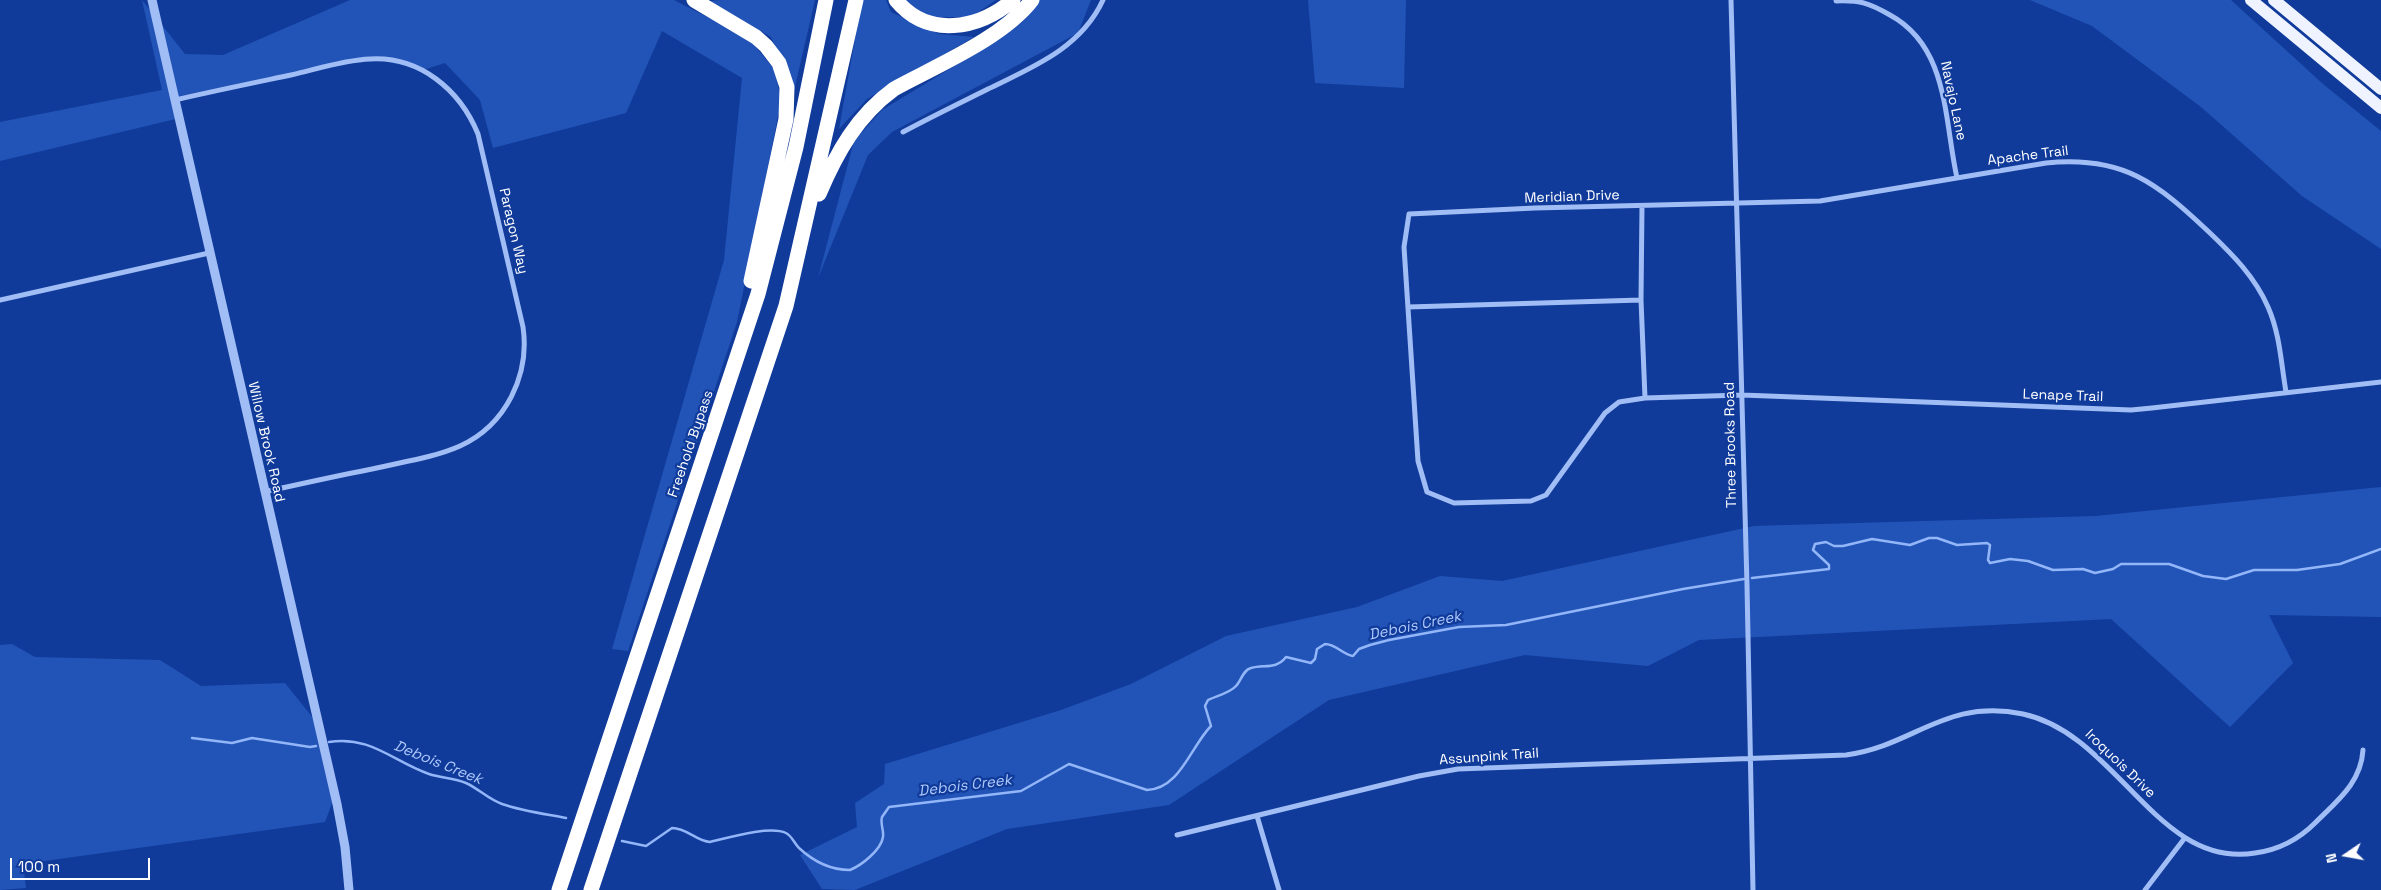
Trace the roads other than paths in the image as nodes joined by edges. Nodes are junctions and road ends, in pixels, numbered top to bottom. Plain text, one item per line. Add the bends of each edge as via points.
1 (152, 0) edge
2 (694, 0) edge
3 (826, 0) edge
4 (856, 0) edge
5 (896, 0) edge
6 (1013, 0) edge
7 (1032, 0) edge
8 (1103, 0) edge
9 (1731, 0) edge
10 (2251, 0) edge
11 (2274, 0) edge
12 (1836, 1) edge
13 (2381, 89) edge
14 (175, 100) junction
15 (2381, 108) edge
16 (903, 132) dead end
17 (1957, 178) junction
18 (1736, 203) junction
19 (1642, 206) junction
20 (804, 230) junction
21 (209, 253) junction
22 (0, 300) edge
23 (1642, 300) junction
24 (1408, 307) junction
25 (2381, 382) edge
26 (728, 386) junction
27 (2286, 392) junction
28 (1742, 395) junction
29 (1645, 398) junction
30 (264, 492) junction
31 (2363, 750) dead end
32 (1750, 758) junction
33 (1257, 816) junction
34 (1177, 835) dead end
35 (2184, 839) junction
36 (349, 890) edge
37 (559, 890) edge
38 (591, 890) edge
39 (1279, 890) edge
40 (1753, 890) edge
41 (2145, 890) edge

1 - 14 street, Willow Brook Road
2 - 26 highway via 766,46 779,63 788,97 786,119
3 - 26 highway, Freehold Bypass via 806,99 758,294
4 - 20 highway
5 - 6 highway via 918,18 937,25 955,26 986,19
7 - 20 highway via 990,36 894,89 866,112 849,133
8 - 16 street via 1084,30 1057,53
9 - 18 street, Three Brooks Road
10 - 15 main road
11 - 13 main road
12 - 17 street, Navajo Lane via 1872,4 1904,23 1924,44 1938,76
14 - 21 street, Willow Brook Road
14 - 30 street, Paragon Way via 367,59 404,63 430,74 457,96 478,134 523,327 525,352 516,388 496,420 474,438 458,447 418,459
17 - 18 street, Apache Trail via 1835,199
17 - 27 street, Apache Trail via 2076,161 2119,168 2156,186 2226,248 2257,285 2277,330
18 - 19 street, Meridian Drive
18 - 28 street, Three Brooks Road
19 - 23 street
19 - 24 street, Meridian Drive via 1409,214 1404,247
20 - 38 highway via 770,358
21 - 22 street
21 - 30 street, Willow Brook Road
23 - 24 street
23 - 29 street
24 - 29 street, Lenape Trail via 1418,461 1427,492 1454,503 1531,501 1546,495 1605,413 1619,402
25 - 27 street, Lenape Trail
26 - 37 highway, Freehold Bypass
27 - 28 street, Lenape Trail via 2131,410
28 - 29 street, Lenape Trail
28 - 32 street, Three Brooks Road
30 - 36 street, Willow Brook Road via 342,830
31 - 35 street, Iroquois Drive via 2362,764 2352,785 2307,831 2288,843 2263,852 2236,854 2205,848
32 - 33 street, Assunpink Trail via 1458,769
32 - 35 street, Iroquois Drive via 1862,753 1957,714 1986,711 2022,714 2047,721 2080,740
32 - 40 street, Three Brooks Road
33 - 34 street, Assunpink Trail
33 - 39 street
35 - 41 street

